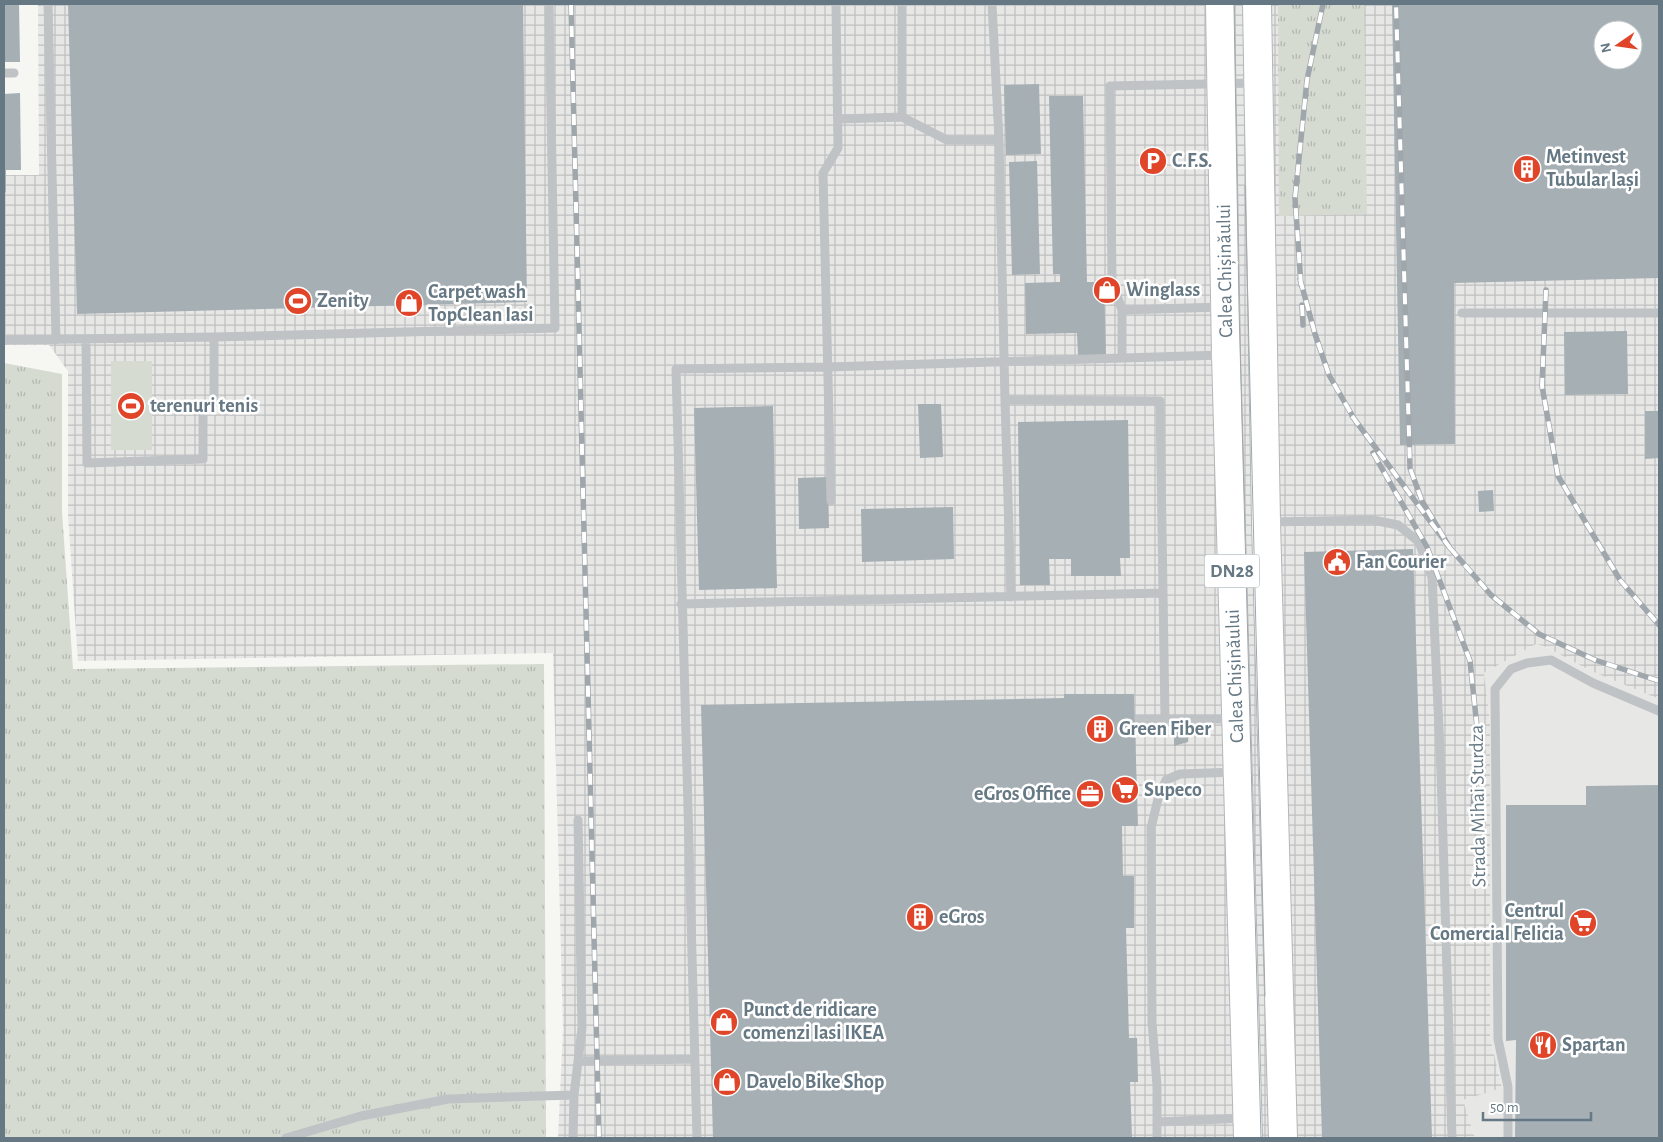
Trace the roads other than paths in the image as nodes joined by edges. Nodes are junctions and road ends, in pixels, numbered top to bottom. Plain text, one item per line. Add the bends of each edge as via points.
1 (48, 4) edge
2 (549, 4) edge
3 (836, 4) edge
4 (902, 4) edge
5 (992, 4) edge
6 (1220, 4) edge
7 (1257, 4) edge
8 (4, 73) edge
9 (14, 73) dead end
10 (1259, 83) junction
11 (1222, 84) junction
12 (902, 117) junction
13 (838, 119) junction
14 (999, 140) junction
15 (1226, 307) junction
16 (1122, 310) junction
17 (1462, 313) dead end
18 (1659, 313) edge
19 (214, 337) junction
20 (86, 339) junction
21 (4, 340) edge
22 (56, 340) junction
23 (1226, 355) junction
24 (1122, 358) junction
25 (1005, 360) junction
26 (827, 367) junction
27 (1006, 400) junction
28 (832, 501) dead end
29 (1266, 522) junction
30 (1163, 593) junction
31 (1011, 597) junction
32 (681, 604) junction
33 (1659, 711) edge
34 (1139, 719) dead end
35 (1165, 719) junction
36 (1236, 719) junction
37 (1238, 772) junction
38 (578, 820) dead end
39 (695, 1059) junction
40 (578, 1061) junction
41 (574, 1095) junction
42 (1157, 1122) junction
43 (1248, 1128) edge
44 (286, 1138) edge
45 (573, 1138) edge
46 (697, 1138) edge
47 (1157, 1138) edge
48 (1283, 1138) edge
49 (1452, 1138) edge
50 (1508, 1138) edge

1 - 22 lane
2 - 19 lane via 555,328
3 - 13 lane
4 - 12 lane
5 - 14 lane
6 - 11 main road, Calea Chișinăului / DN28
7 - 10 main road, Calea Chișinăului / DN28
8 - 9 lane
10 - 11 lane
10 - 29 main road, Calea Chișinăului / DN28
11 - 15 main road, Calea Chișinăului / DN28
11 - 16 lane via 1110,86 1112,281
12 - 13 lane
12 - 14 lane via 947,140
13 - 26 lane via 838,148 823,173
14 - 25 lane
15 - 16 lane
15 - 23 main road, Calea Chișinăului / DN28
16 - 24 lane
17 - 18 lane
19 - 20 lane
19 - 20 lane via 214,402 203,408 203,459 87,463
20 - 22 lane
21 - 22 lane
23 - 24 lane
23 - 36 main road, Calea Chișinăului / DN28
24 - 25 lane
25 - 26 lane
25 - 27 lane
26 - 28 lane
26 - 32 lane via 676,369
27 - 30 lane via 1160,401
27 - 31 lane
29 - 48 main road, Calea Chișinăului / DN28
29 - 49 lane via 1373,520 1398,525 1418,542 1432,576
30 - 31 lane
30 - 35 lane
31 - 32 lane
32 - 39 lane
33 - 50 lane, Strada Mihai Sturdza via 1593,683 1551,660 1511,668 1495,689 1498,1039 1508,1087
34 - 35 lane
35 - 36 lane
36 - 37 main road, Calea Chișinăului / DN28
37 - 42 lane via 1180,774 1166,780 1151,828 1152,1030
37 - 43 main road, Calea Chișinăului / DN28
38 - 40 lane via 582,1028
39 - 40 lane
39 - 46 lane
40 - 41 lane
41 - 44 lane via 448,1099 361,1116
41 - 45 lane
42 - 43 lane
42 - 47 lane

